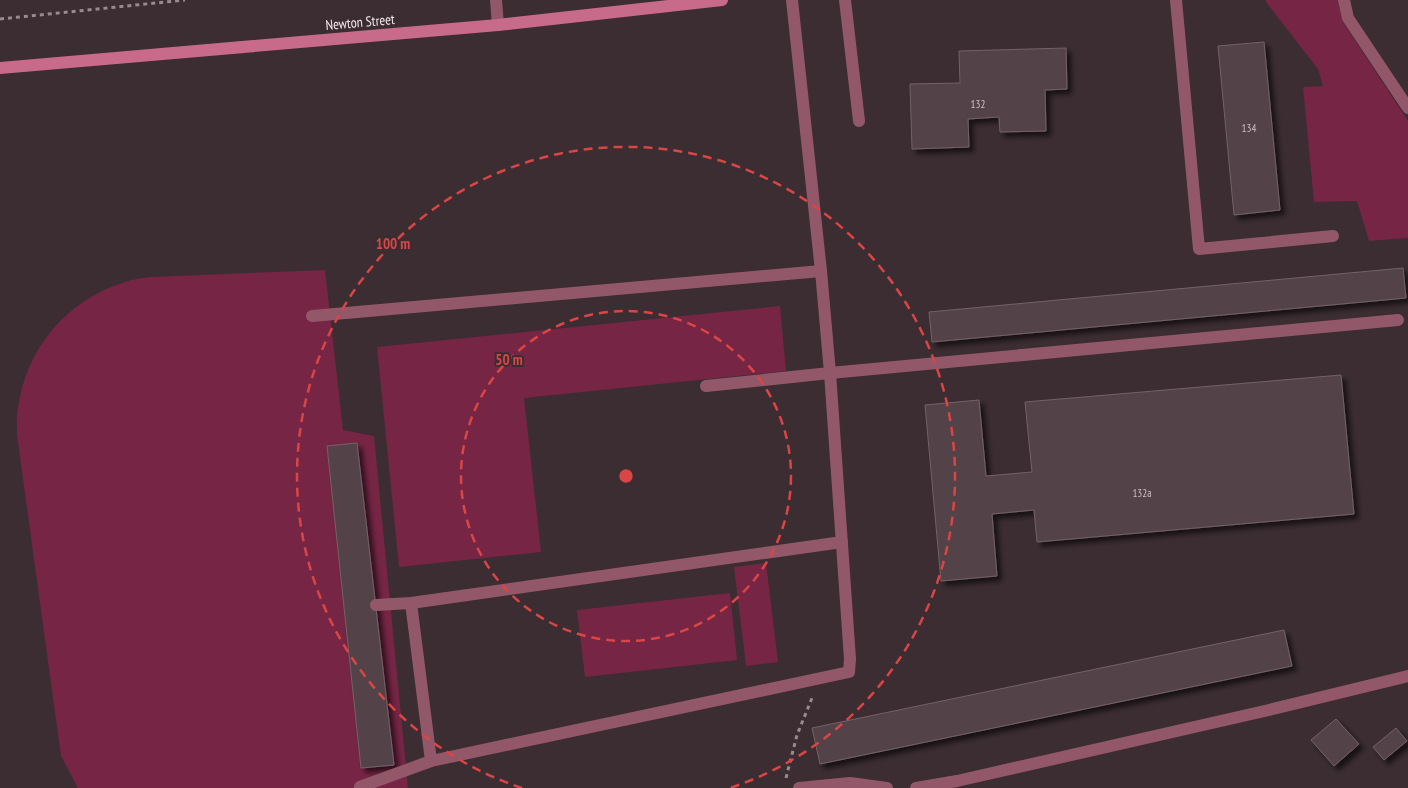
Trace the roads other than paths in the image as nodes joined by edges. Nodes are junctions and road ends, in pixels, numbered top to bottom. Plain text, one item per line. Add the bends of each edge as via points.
1 (496, 0) edge
2 (722, 0) edge
3 (792, 0) edge
4 (845, 0) edge
5 (1176, 0) edge
6 (1344, 0) edge
7 (498, 25) junction
8 (0, 68) edge
9 (1408, 108) edge
10 (859, 121) dead end
11 (1333, 236) dead end
12 (821, 271) junction
13 (312, 316) dead end
14 (1398, 320) dead end
15 (830, 373) junction
16 (706, 386) dead end
17 (842, 542) junction
18 (410, 603) junction
19 (376, 605) dead end
20 (1408, 676) edge
21 (431, 761) junction
22 (360, 787) edge
23 (799, 788) edge
24 (887, 788) edge
25 (916, 788) edge

1 - 7 street
2 - 7 street, Newton Street
3 - 12 street
4 - 10 street
5 - 11 street via 1199,249
6 - 9 street via 1348,18
7 - 8 street, Newton Street
12 - 13 street
12 - 15 street
14 - 15 street
15 - 16 street
15 - 17 street
17 - 18 street
17 - 21 street via 849,672
18 - 19 street
18 - 21 street
20 - 25 street
21 - 22 street
23 - 24 street via 850,783

